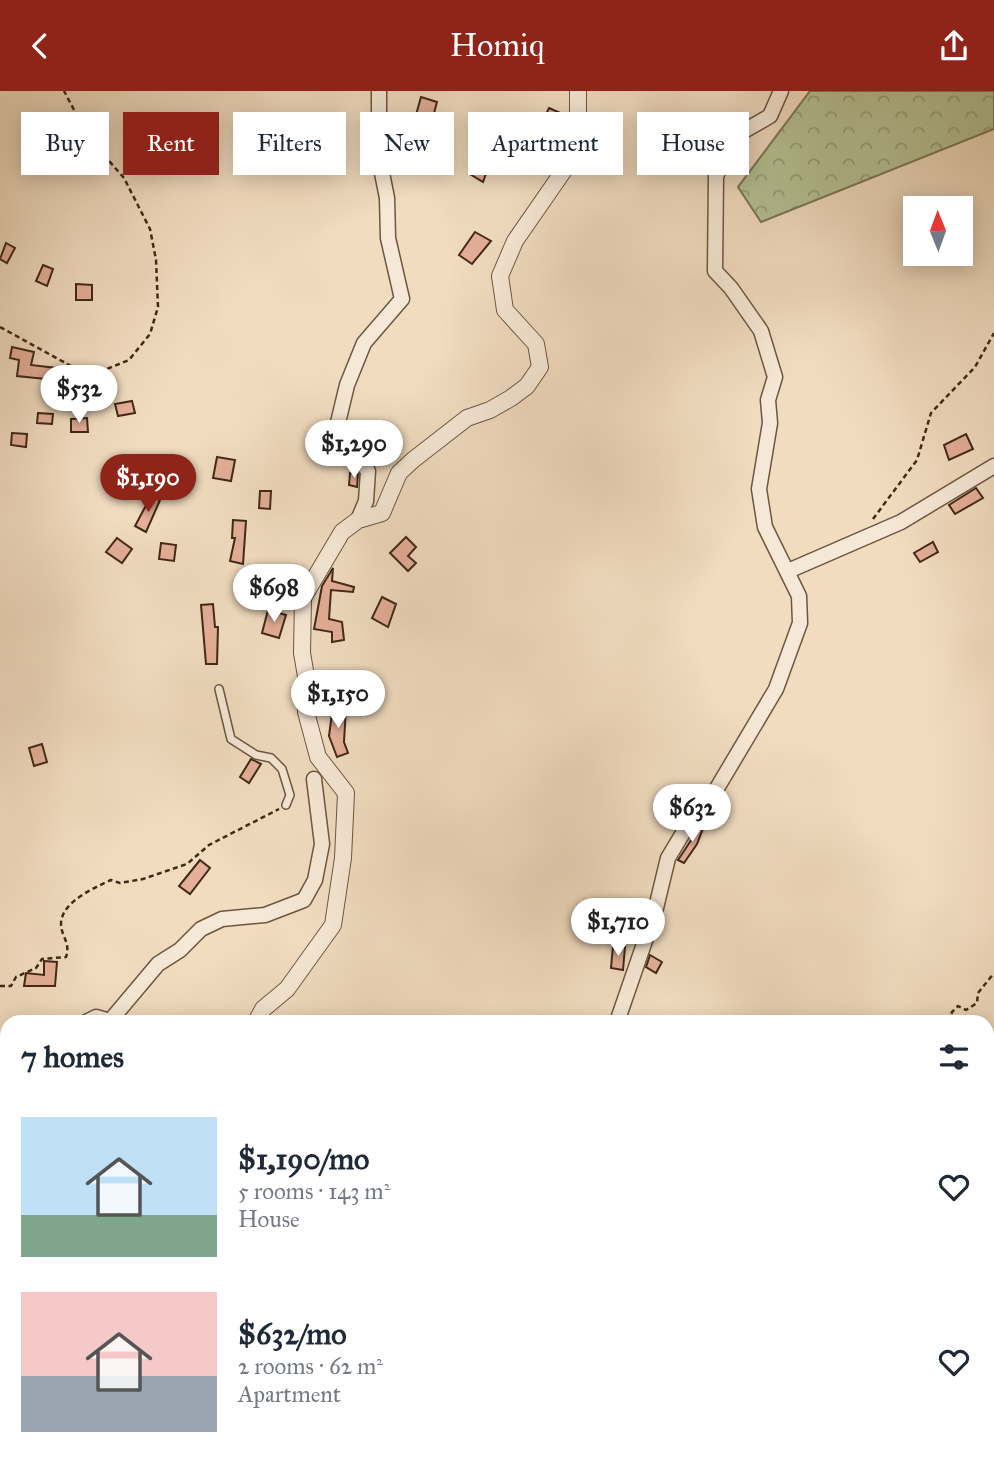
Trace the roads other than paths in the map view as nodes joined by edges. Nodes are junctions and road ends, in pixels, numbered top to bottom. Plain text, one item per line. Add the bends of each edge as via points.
1 (379, 91) edge
2 (578, 91) edge
3 (781, 91) edge
4 (994, 466) edge
5 (358, 520) junction
6 (788, 571) junction
7 (219, 689) dead end
8 (314, 779) dead end
9 (286, 805) road end
10 (115, 1015) edge
11 (260, 1015) edge
12 (619, 1015) edge

1 - 5 street via 379,158 388,238 402,299 364,343 336,431 368,471 366,501
2 - 5 street via 578,150 515,241 500,276 505,310 536,344 540,367 512,398 467,418 413,460 399,473 382,513
3 - 6 street via 770,115 737,135 716,176 715,271 761,331 775,377 768,400 770,423 759,489 765,527
4 - 6 street via 901,522
5 - 11 street via 342,532 303,598 302,653 310,734 318,757 345,793 343,858 332,925 294,980
6 - 12 street via 799,596 800,623 776,689 710,800 698,808 668,858 655,912
7 - 9 lane via 231,739 256,755 271,758 282,769 290,795
8 - 10 street via 322,844 315,880 304,900 265,915 222,919 201,929 158,964

